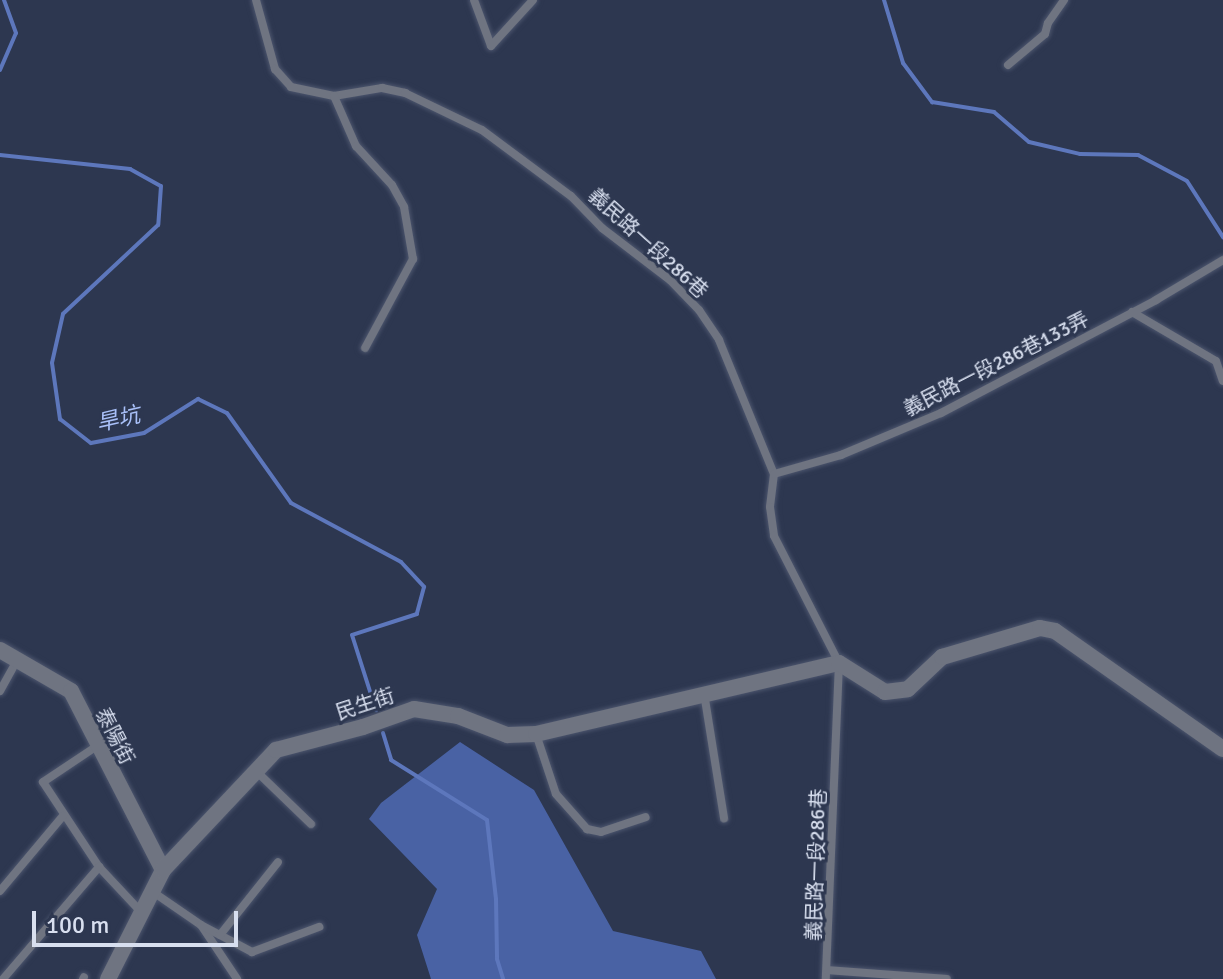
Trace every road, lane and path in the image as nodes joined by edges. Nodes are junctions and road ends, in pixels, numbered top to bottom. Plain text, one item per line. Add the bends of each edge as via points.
1 (256, 0) edge
2 (474, 0) edge
3 (533, 0) edge
4 (1064, 0) edge
5 (1008, 65) dead end
6 (334, 96) junction
7 (1223, 260) edge
8 (1132, 312) junction
9 (365, 348) dead end
10 (1223, 381) edge
11 (774, 474) junction
12 (0, 650) edge
13 (18, 659) junction
14 (839, 663) junction
15 (0, 691) edge
16 (704, 692) junction
17 (536, 734) junction
18 (97, 746) junction
19 (1223, 749) edge
20 (256, 771) junction
21 (63, 816) junction
22 (646, 817) dead end
23 (724, 818) dead end
24 (311, 824) dead end
25 (278, 862) dead end
26 (99, 867) junction
27 (163, 870) junction
28 (0, 891) edge
29 (153, 892) junction
30 (143, 914) junction
31 (201, 925) junction
32 (319, 927) dead end
33 (220, 935) junction
34 (827, 974) edge
35 (3, 979) edge
36 (108, 979) edge
37 (237, 979) edge
38 (947, 979) edge

1 - 6 lane, 義民路一段286巷 via 275,69 291,87
2 - 3 lane via 491,46
4 - 5 lane via 1045,34
6 - 9 lane via 356,146 392,185 404,207 413,259
6 - 11 lane, 義民路一段286巷 via 382,88 405,93 482,130 670,280 719,340
7 - 8 lane, 義民路一段286巷133弄
8 - 10 lane via 1216,361
8 - 11 lane, 義民路一段286巷133弄 via 941,413 841,455
11 - 14 lane, 義民路一段286巷 via 774,536
12 - 13 street, 泰陽街
13 - 15 lane
13 - 18 street, 泰陽街 via 71,691
14 - 16 street, 民生街
14 - 19 street via 885,692 908,689 942,657 1040,628 1055,631
14 - 34 lane, 義民路一段286巷
16 - 17 street, 民生街 via 605,721
16 - 23 lane
17 - 20 street, 民生街 via 507,735 458,716 414,709 276,750
17 - 22 lane via 556,794 587,829 601,832
18 - 21 lane via 43,782
18 - 27 street, 泰陽街
20 - 24 lane
20 - 27 street, 民生街
21 - 26 lane
21 - 28 lane
25 - 33 lane
26 - 30 lane
26 - 35 lane
27 - 29 street, 民生街
29 - 30 street, 民生街
29 - 31 lane
30 - 36 street, 民生街
31 - 33 lane
31 - 37 lane
32 - 33 lane via 252,952
34 - 38 lane

